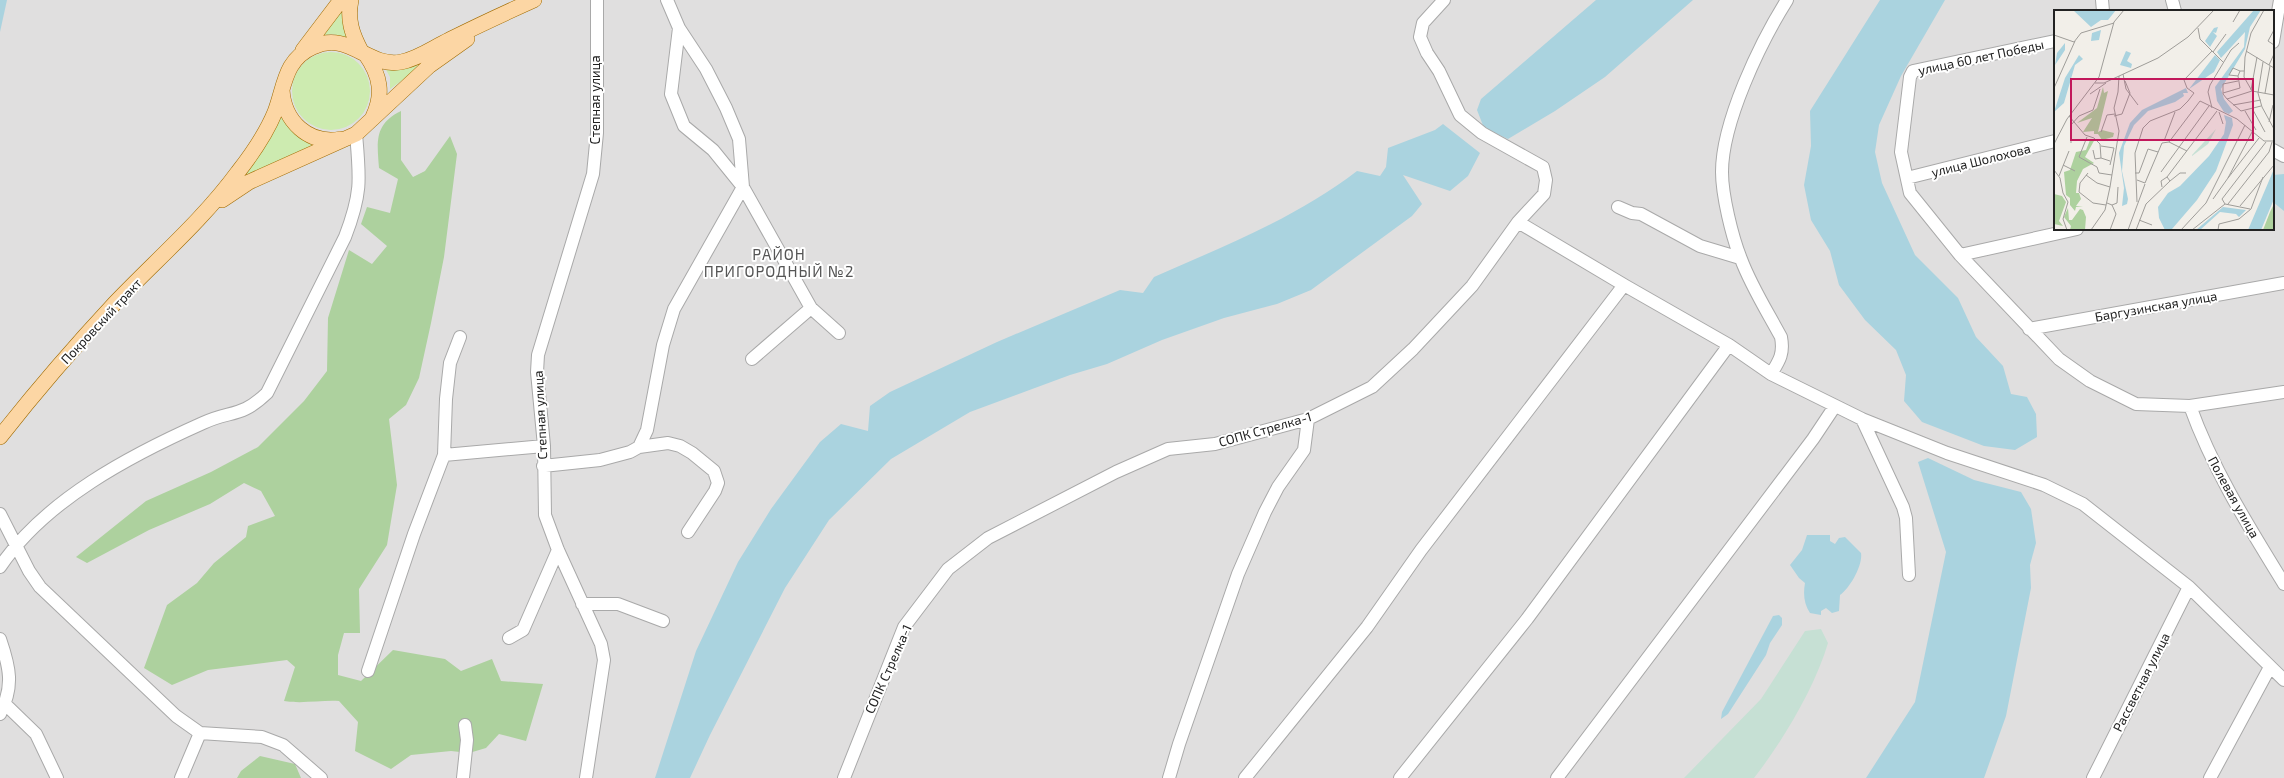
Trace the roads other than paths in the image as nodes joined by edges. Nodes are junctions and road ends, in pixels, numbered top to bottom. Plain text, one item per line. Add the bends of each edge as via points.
1 (342, 0) edge
2 (351, 0) edge
3 (534, 0) edge
4 (597, 0) edge
5 (667, 0) edge
6 (1444, 0) edge
7 (1787, 0) edge
8 (2102, 0) edge
9 (2172, 0) edge
10 (2280, 0) edge
11 (2103, 10) edge
12 (2175, 10) edge
13 (493, 19) junction
14 (679, 28) junction
15 (2274, 36) edge
16 (2054, 41) edge
17 (364, 53) junction
18 (300, 54) junction
19 (284, 77) junction
20 (371, 120) junction
21 (351, 136) junction
22 (2054, 141) edge
23 (1907, 178) junction
24 (743, 187) junction
25 (1618, 207) dead end
26 (208, 210) junction
27 (1518, 222) junction
28 (2072, 230) edge
29 (1960, 255) junction
30 (1740, 258) junction
31 (2284, 283) edge
32 (1624, 285) junction
33 (811, 308) junction
34 (2029, 329) junction
35 (839, 333) dead end
36 (460, 337) dead end
37 (1729, 345) junction
38 (752, 359) dead end
39 (1771, 374) junction
40 (2283, 394) edge
41 (1835, 406) junction
42 (2190, 406) junction
43 (1308, 419) junction
44 (1862, 419) junction
45 (0, 437) edge
46 (544, 446) junction
47 (639, 446) junction
48 (444, 456) junction
49 (544, 466) junction
50 (0, 514) edge
51 (688, 532) dead end
52 (15, 545) junction
53 (558, 550) junction
54 (0, 567) edge
55 (1909, 575) dead end
56 (2284, 584) edge
57 (2189, 587) junction
58 (582, 604) junction
59 (663, 621) dead end
60 (509, 638) dead end
61 (0, 640) edge
62 (2270, 667) junction
63 (368, 671) dead end
64 (2284, 680) edge
65 (3, 709) edge
66 (466, 725) dead end
67 (200, 733) junction
68 (318, 777) edge
69 (57, 778) edge
70 (181, 778) edge
71 (463, 778) edge
72 (586, 778) edge
73 (844, 778) edge
74 (1170, 778) edge
75 (1245, 778) edge
76 (1400, 778) edge
77 (1557, 778) edge
78 (2093, 778) edge
79 (2210, 778) edge

1 - 18 main road
2 - 17 main road via 349,23 352,34
3 - 13 main road
4 - 46 street, Степная улица via 597,133 593,174 538,355 537,372
5 - 14 street
6 - 27 street, СОПК Стрелка-1 via 1423,23 1420,37 1460,115 1482,133 1543,167 1546,180 1544,194
7 - 30 street via 1746,82 1724,150 1722,173 1732,230
8 - 11 street
9 - 12 street
10 - 15 street
13 - 17 main road via 402,62 377,60
13 - 20 main road via 430,66
14 - 24 street via 706,69 739,139
14 - 24 street via 671,94 673,100 684,126 713,150
16 - 23 street, улица 60 лет Победы via 1913,71 1910,77 1901,152
17 - 18 main road via 345,44 331,43 314,46
17 - 20 main road via 379,78 378,106
18 - 19 main road
19 - 21 main road via 284,104 297,126 308,135 320,139 333,141
19 - 26 main road via 275,111 262,138
20 - 21 main road
21 - 26 main road via 249,182
21 - 52 street via 360,185 355,213 267,393 253,406 204,422 102,474 74,494
22 - 23 street, улица Шолохова
23 - 29 street via 1910,193
24 - 33 street
24 - 47 street via 674,308 663,345 647,430
25 - 30 street via 1641,214 1700,246
26 - 45 main road, Покровский тракт via 115,303
27 - 32 street
27 - 43 street, СОПК Стрелка-1 via 1472,286 1372,388
28 - 29 street
29 - 34 street
30 - 39 street via 1781,337 1781,359
31 - 34 street, Баргузинская улица
32 - 37 street
32 - 75 street via 1421,550 1367,627
33 - 35 street
33 - 38 street
34 - 42 street via 2059,359 2090,382 2136,404
36 - 48 street via 449,370
37 - 39 street
37 - 76 street via 1527,619
39 - 41 street
40 - 42 street
41 - 44 street
41 - 77 street via 1813,439
42 - 56 street, Полевая улица via 2202,440 2238,508
43 - 73 street, СОПК Стрелка-1 via 1215,444 1168,450 1116,472 988,538 948,569 904,627
43 - 74 street via 1304,450 1278,487 1238,574 1181,738
44 - 55 street via 1903,507 1906,518
44 - 57 street via 1948,454 2044,485 2083,504
46 - 48 street
46 - 49 street, Степная улица
47 - 49 street via 630,452 600,460
47 - 51 street via 656,443 680,446 714,471 718,483 715,491
48 - 63 street via 414,534
49 - 53 street, Степная улица via 545,514
50 - 52 street
52 - 54 street
52 - 67 street via 40,587 56,604 176,716
53 - 58 street, Степная улица
53 - 60 street via 523,630
57 - 62 street
57 - 78 street, Рассветная улица
58 - 59 street via 618,604
58 - 72 street, Степная улица via 601,644 604,660
61 - 65 street via 10,672 10,688
62 - 64 street
62 - 79 street
65 - 69 street via 36,734
66 - 71 street
67 - 68 street via 262,737 283,745
67 - 70 street

